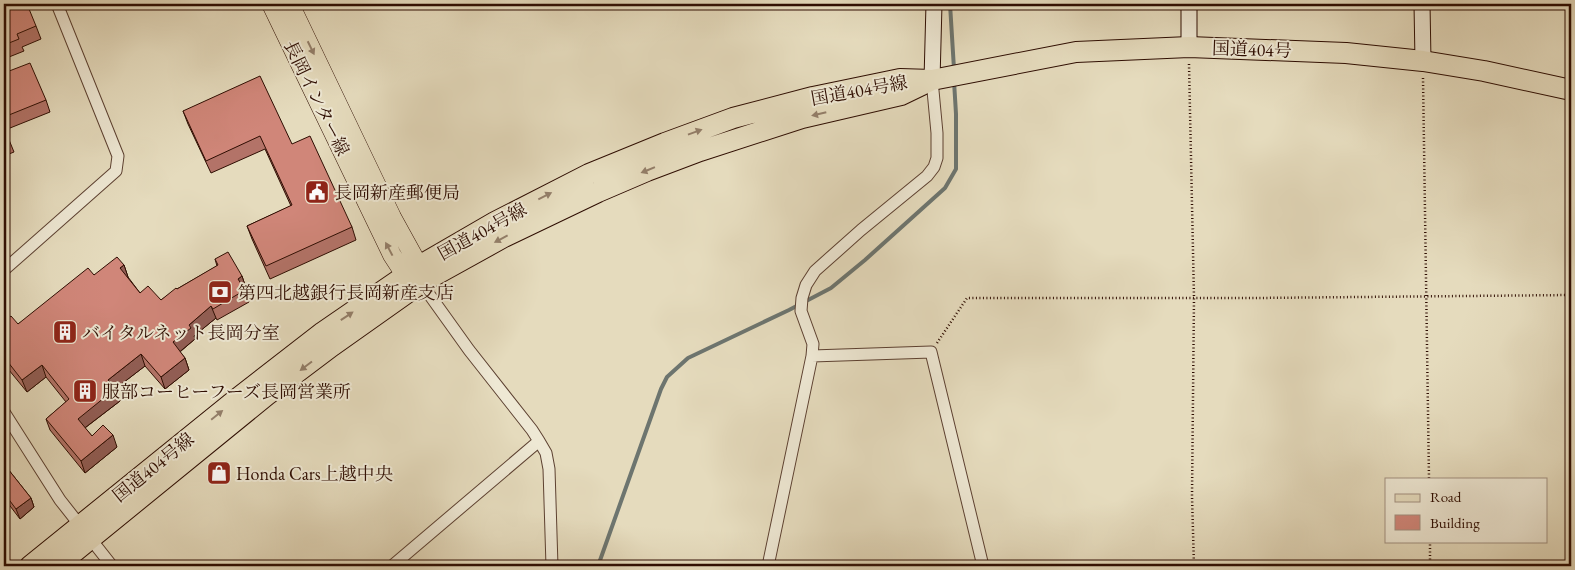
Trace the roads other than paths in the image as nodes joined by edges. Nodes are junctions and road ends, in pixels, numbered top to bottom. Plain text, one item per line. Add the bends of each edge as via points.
1 (57, 4) edge
2 (271, 4) edge
3 (290, 4) edge
4 (934, 4) edge
5 (1189, 4) edge
6 (1422, 4) edge
7 (1189, 47) junction
8 (1423, 61) junction
9 (932, 80) junction
10 (1571, 90) edge
11 (4, 270) edge
12 (415, 275) junction
13 (812, 356) junction
14 (4, 412) edge
15 (539, 442) junction
16 (86, 533) junction
17 (30, 566) edge
18 (56, 566) edge
19 (112, 566) edge
20 (392, 566) edge
21 (552, 566) edge
22 (768, 566) edge
23 (983, 566) edge

1 - 11 street via 118,156 116,172
12 -> 2 main road, 長岡インター線 via 377,226
3 -> 12 main road, 長岡インター線 via 392,217
4 - 9 street
5 - 7 street
6 - 8 street
7 - 8 highway, 国道404号 via 1346,53
7 - 9 highway, 国道404号 via 1076,52
8 - 10 highway, 国道404号
9 - 12 highway, 国道404号線 via 900,79 813,97 733,118 665,143 589,174 494,222
9 - 13 street via 937,145 934,167 815,271 806,285 801,312 813,344
12 - 15 street
12 - 16 highway, 国道404号線 via 323,332 234,401
13 - 22 street
13 - 23 street via 931,352
14 - 16 street via 60,500
15 - 20 street
15 - 21 street via 550,469
16 - 17 highway, 国道404号線
16 - 18 highway, 国道404号線
16 - 19 street

